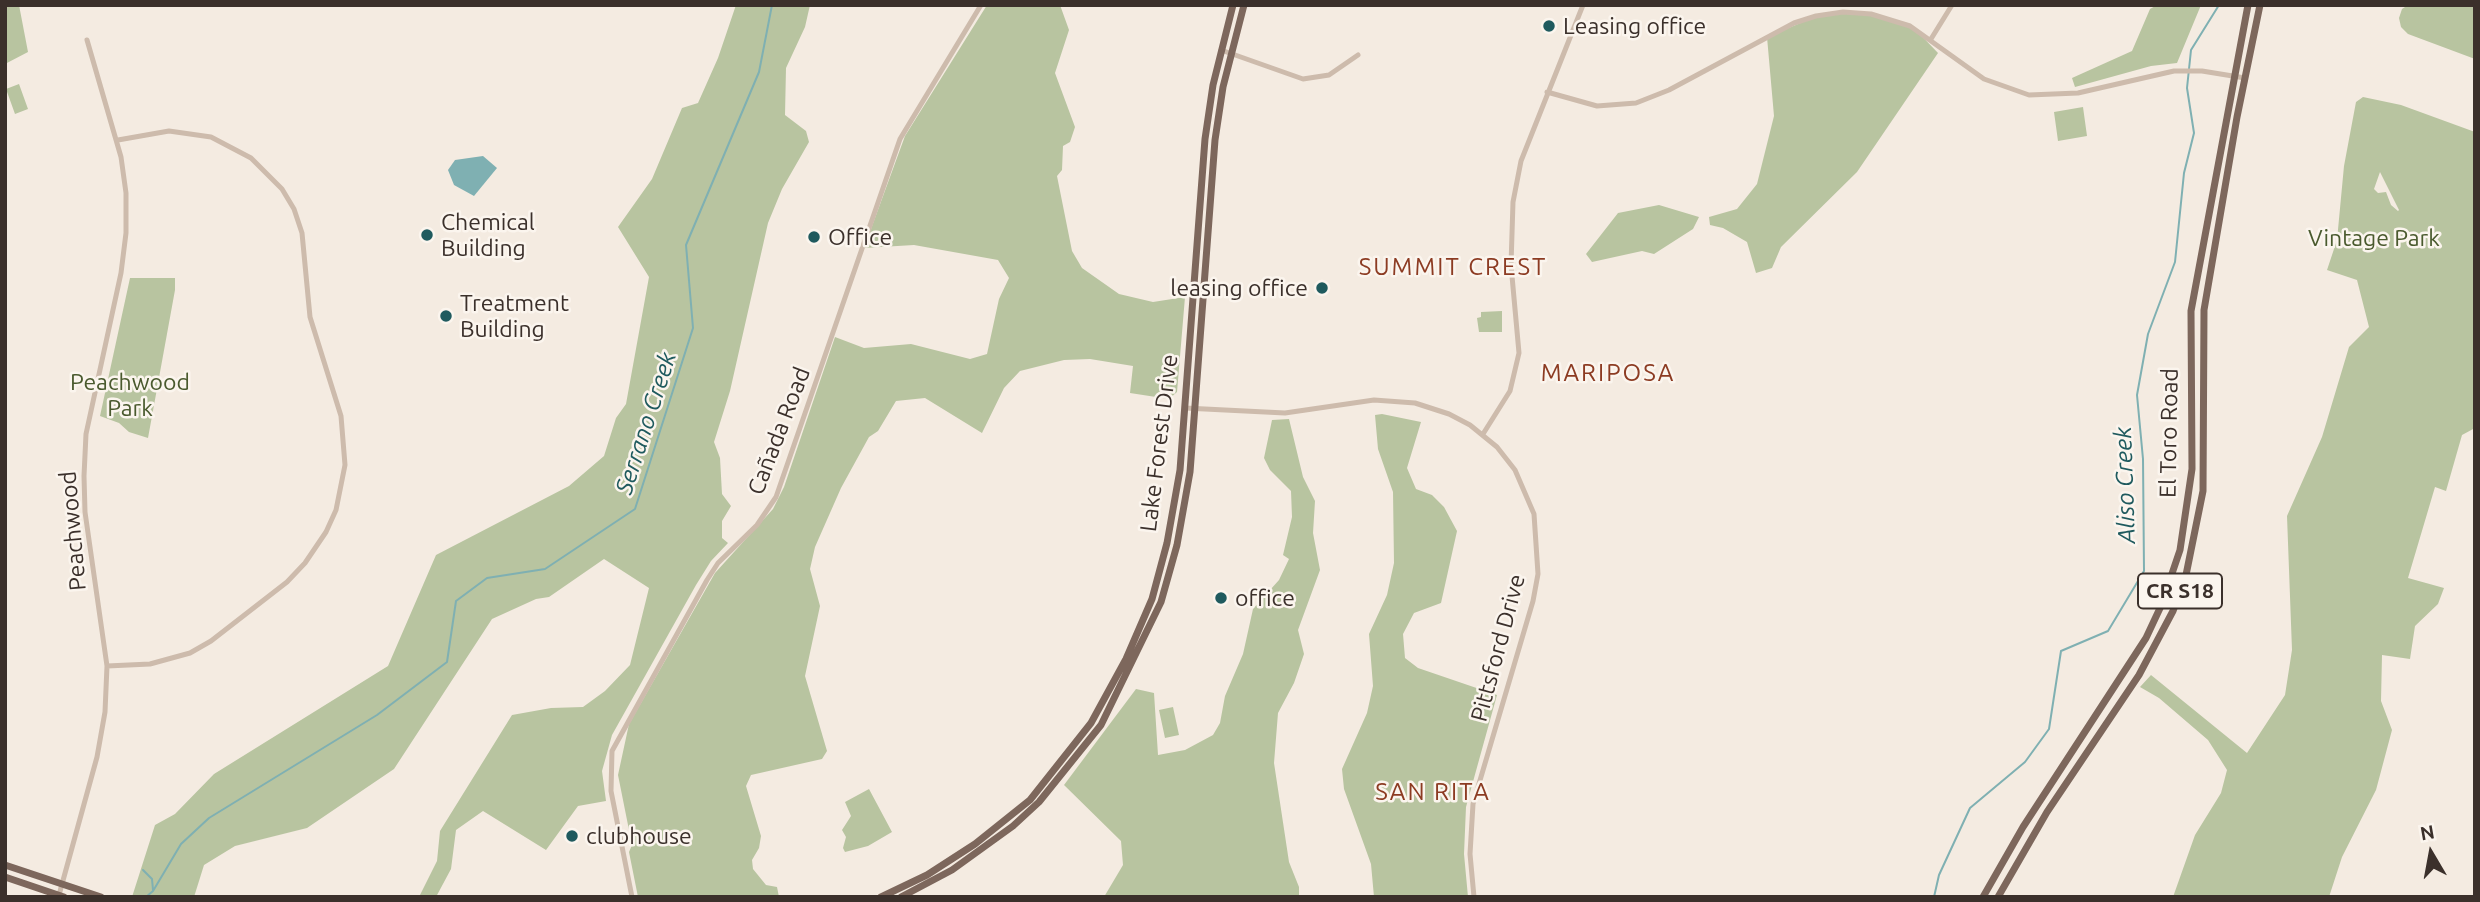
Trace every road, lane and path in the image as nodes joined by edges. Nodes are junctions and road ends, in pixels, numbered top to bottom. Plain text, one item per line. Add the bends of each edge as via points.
1 (981, 5) edge
2 (1233, 5) edge
3 (1244, 5) edge
4 (1583, 5) edge
5 (1952, 5) edge
6 (2248, 5) edge
7 (2260, 5) edge
8 (1931, 39) junction
9 (87, 40) dead end
10 (1221, 50) junction
11 (1231, 52) junction
12 (1358, 55) dead end
13 (2233, 76) junction
14 (2245, 78) junction
15 (1547, 92) junction
16 (117, 140) junction
17 (1185, 408) junction
18 (1195, 408) junction
19 (1483, 434) junction
20 (107, 666) junction
21 (5, 864) edge
22 (5, 877) edge
23 (63, 884) junction
24 (62, 896) edge
25 (100, 897) edge
26 (632, 897) edge
27 (881, 897) edge
28 (901, 897) edge
29 (1474, 897) edge
30 (1983, 897) edge
31 (1998, 897) edge

1 - 26 street, Cañada Road via 900,139 776,497 707,580 612,751 611,791
2 - 10 main road, Lake Forest Drive
3 - 11 main road, Lake Forest Drive
4 - 15 street
5 - 8 street
6 - 13 main road, El Toro Road
7 - 14 main road, El Toro Road / CR S18
8 - 13 street via 1984,79 2038,96 2078,93 2174,71
8 - 15 street via 1881,16 1825,14 1794,23 1670,90 1636,103 1597,106
9 - 16 street, Peachwood
10 - 11 street
10 - 17 main road, Lake Forest Drive via 1205,139
11 - 12 street via 1303,79 1329,75
11 - 18 main road, Lake Forest Drive via 1215,140
13 - 14 street
13 - 30 main road, El Toro Road via 2191,311 2192,469 2180,550 2146,638 2029,817
14 - 31 main road, El Toro Road / CR S18 via 2204,310 2203,491 2186,575 2173,611 2139,675 2047,813
15 - 19 street via 1521,161 1513,202 1511,274 1519,327 1517,370 1510,391
16 - 20 street, Peachwood via 126,193 126,233 86,433 83,476
16 - 20 street via 169,131 211,138 251,158 282,189 302,233 310,317 341,416 345,465 341,493 326,532 287,582 190,653 150,664
17 - 18 street, Pittsford Drive
17 - 27 main road, Lake Forest Drive via 1176,497 1152,598 1091,723 1058,768 1003,823 927,875
18 - 19 street, Pittsford Drive via 1285,413 1394,401 1437,409
18 - 28 main road, Lake Forest Drive via 1186,498 1167,583 1149,632 1113,704 1076,759 1013,826 952,870
19 - 29 street, Pittsford Drive via 1503,453 1526,491 1536,527 1538,574 1473,804 1470,854
20 - 23 street, Peachwood via 97,757
21 - 23 main road
22 - 24 main road
23 - 24 street, Peachwood
23 - 25 main road

